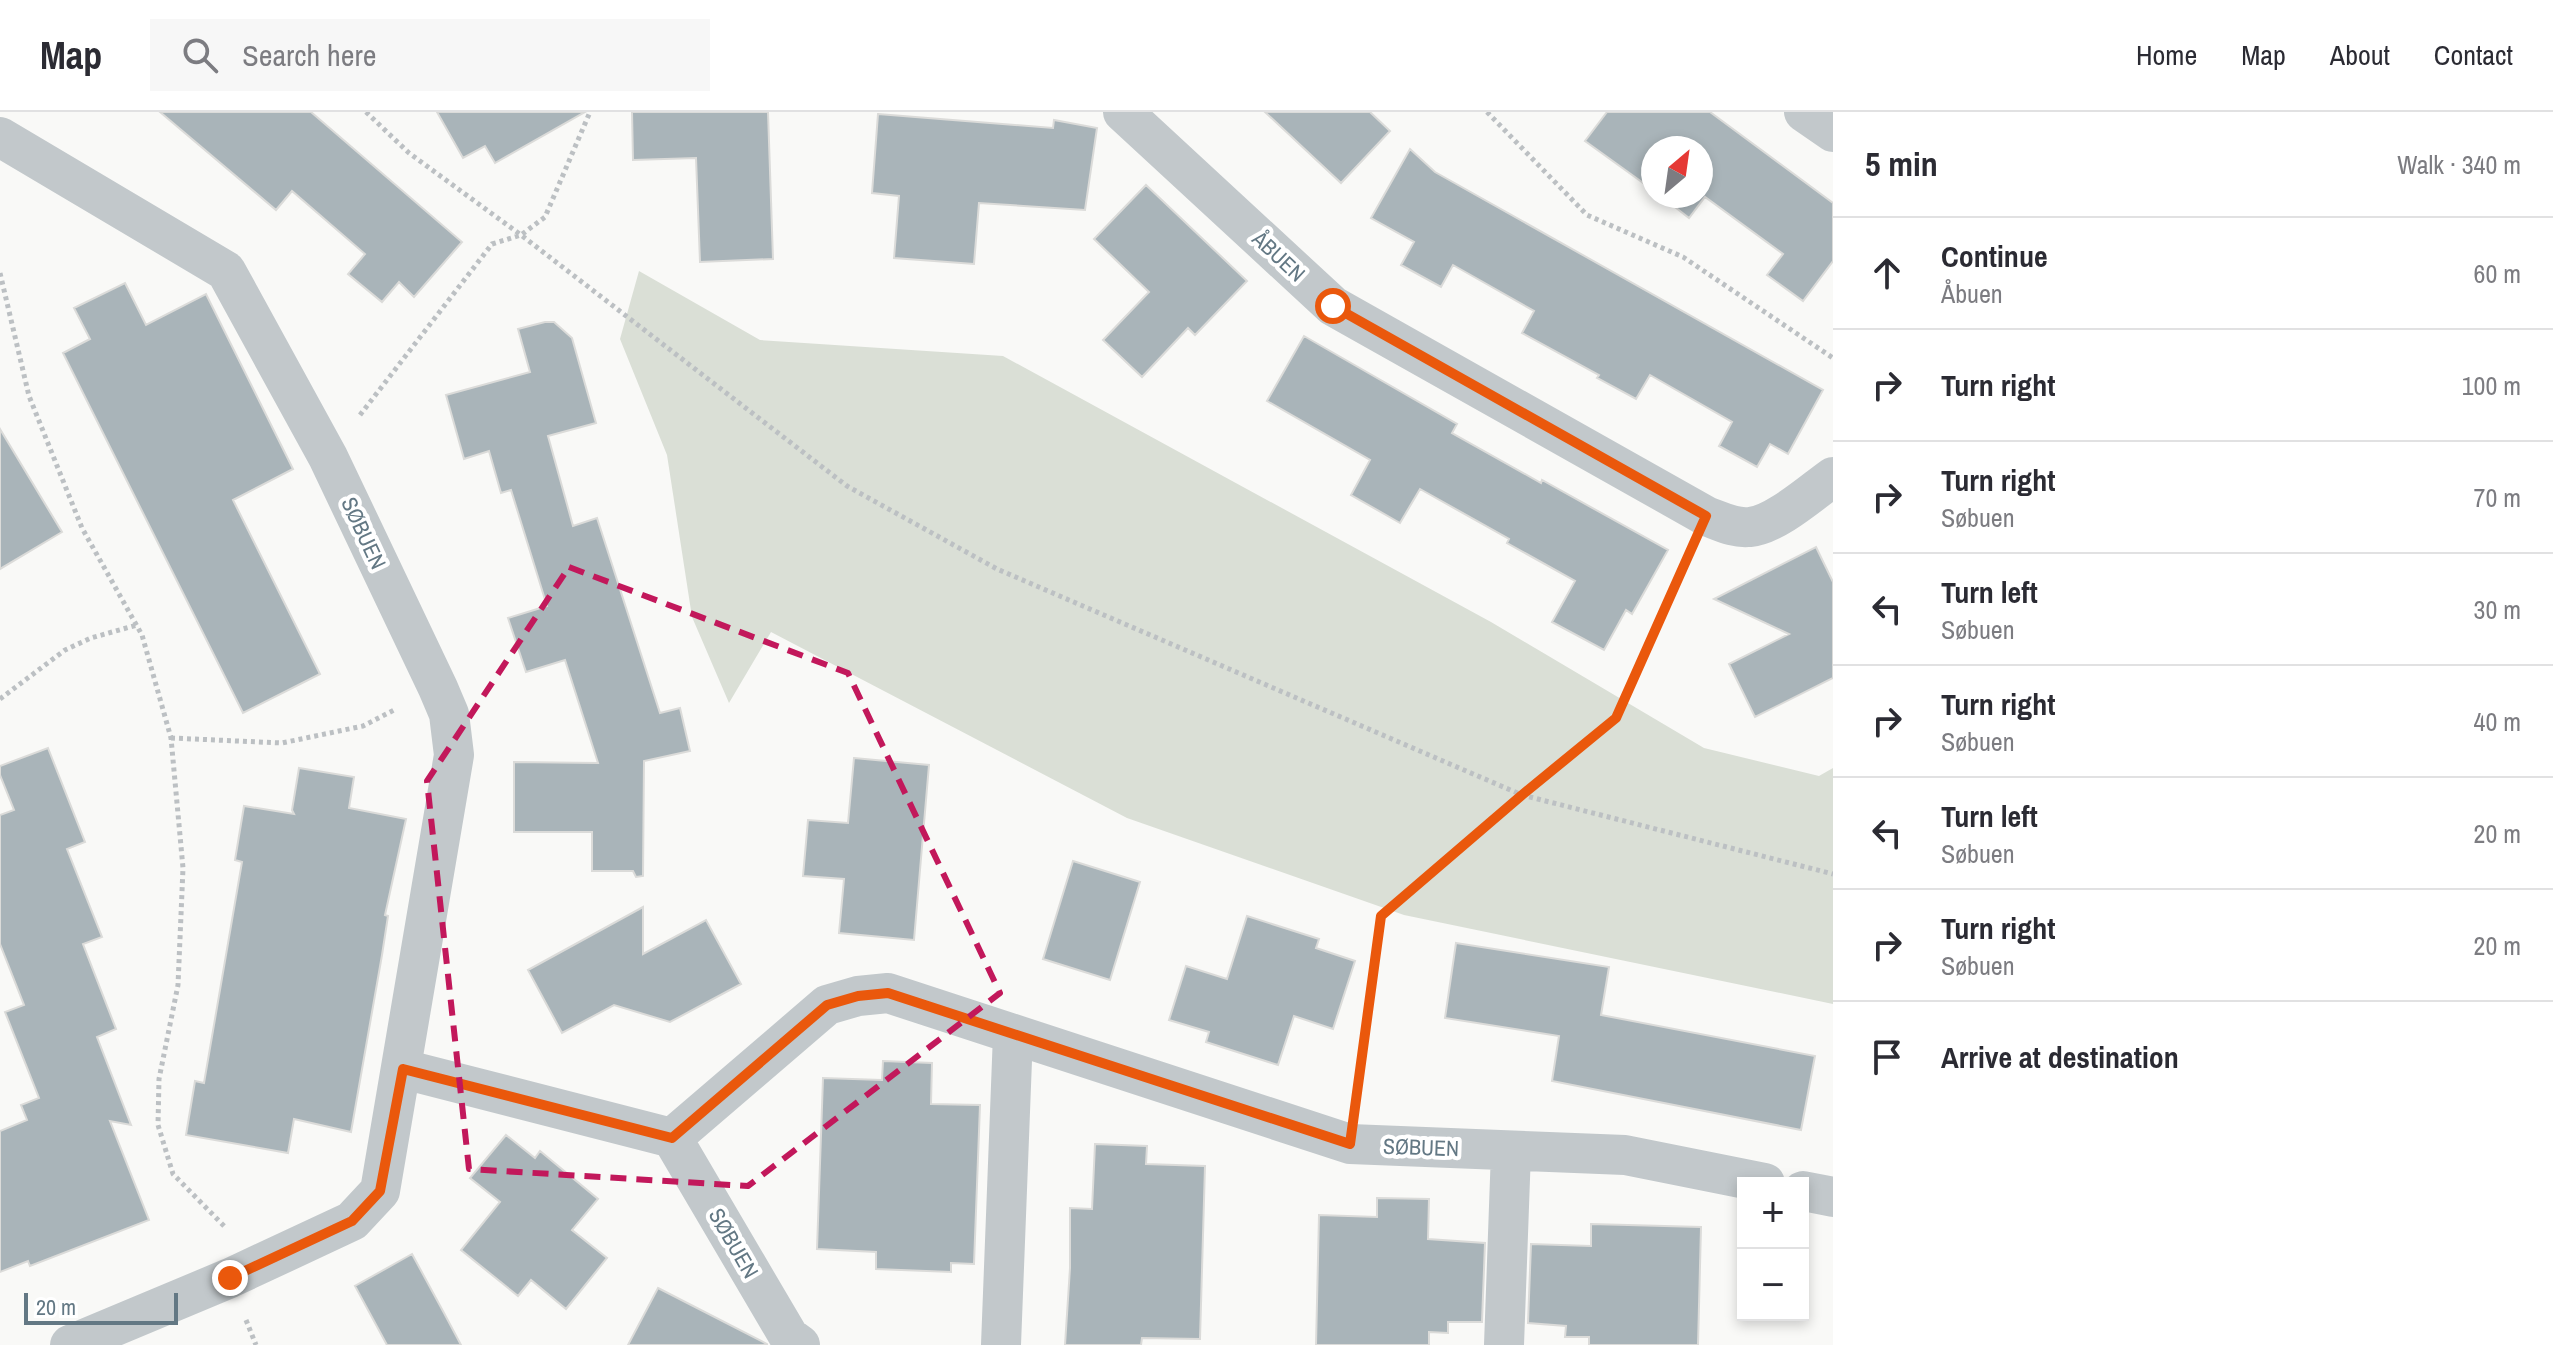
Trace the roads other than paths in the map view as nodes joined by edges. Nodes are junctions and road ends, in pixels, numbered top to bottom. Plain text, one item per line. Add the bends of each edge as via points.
1 (1123, 112) edge
2 (1804, 112) edge
3 (1833, 132) edge
4 (0, 137) edge
5 (1833, 477) edge
6 (1013, 1034) junction
7 (403, 1069) junction
8 (672, 1138) junction
9 (1511, 1151) junction
10 (1737, 1177) edge
11 (1809, 1192) edge
12 (1833, 1197) edge
13 (70, 1345) edge
14 (800, 1345) edge
15 (1001, 1345) edge
16 (1504, 1345) edge

1 - 5 street, ÅBUEN via 1333,306 1706,516 1733,526 1766,523
2 - 3 street
4 - 7 street, SØBUEN via 226,271 328,457 438,688 449,714 454,755
6 - 8 street, SØBUEN via 888,993 827,1005
6 - 9 street, SØBUEN via 1350,1144
6 - 15 street
7 - 8 street
7 - 13 street, SØBUEN via 380,1191 352,1221
8 - 14 street, SØBUEN via 789,1337
9 - 10 street, SØBUEN via 1625,1155
9 - 16 street
11 - 12 street

